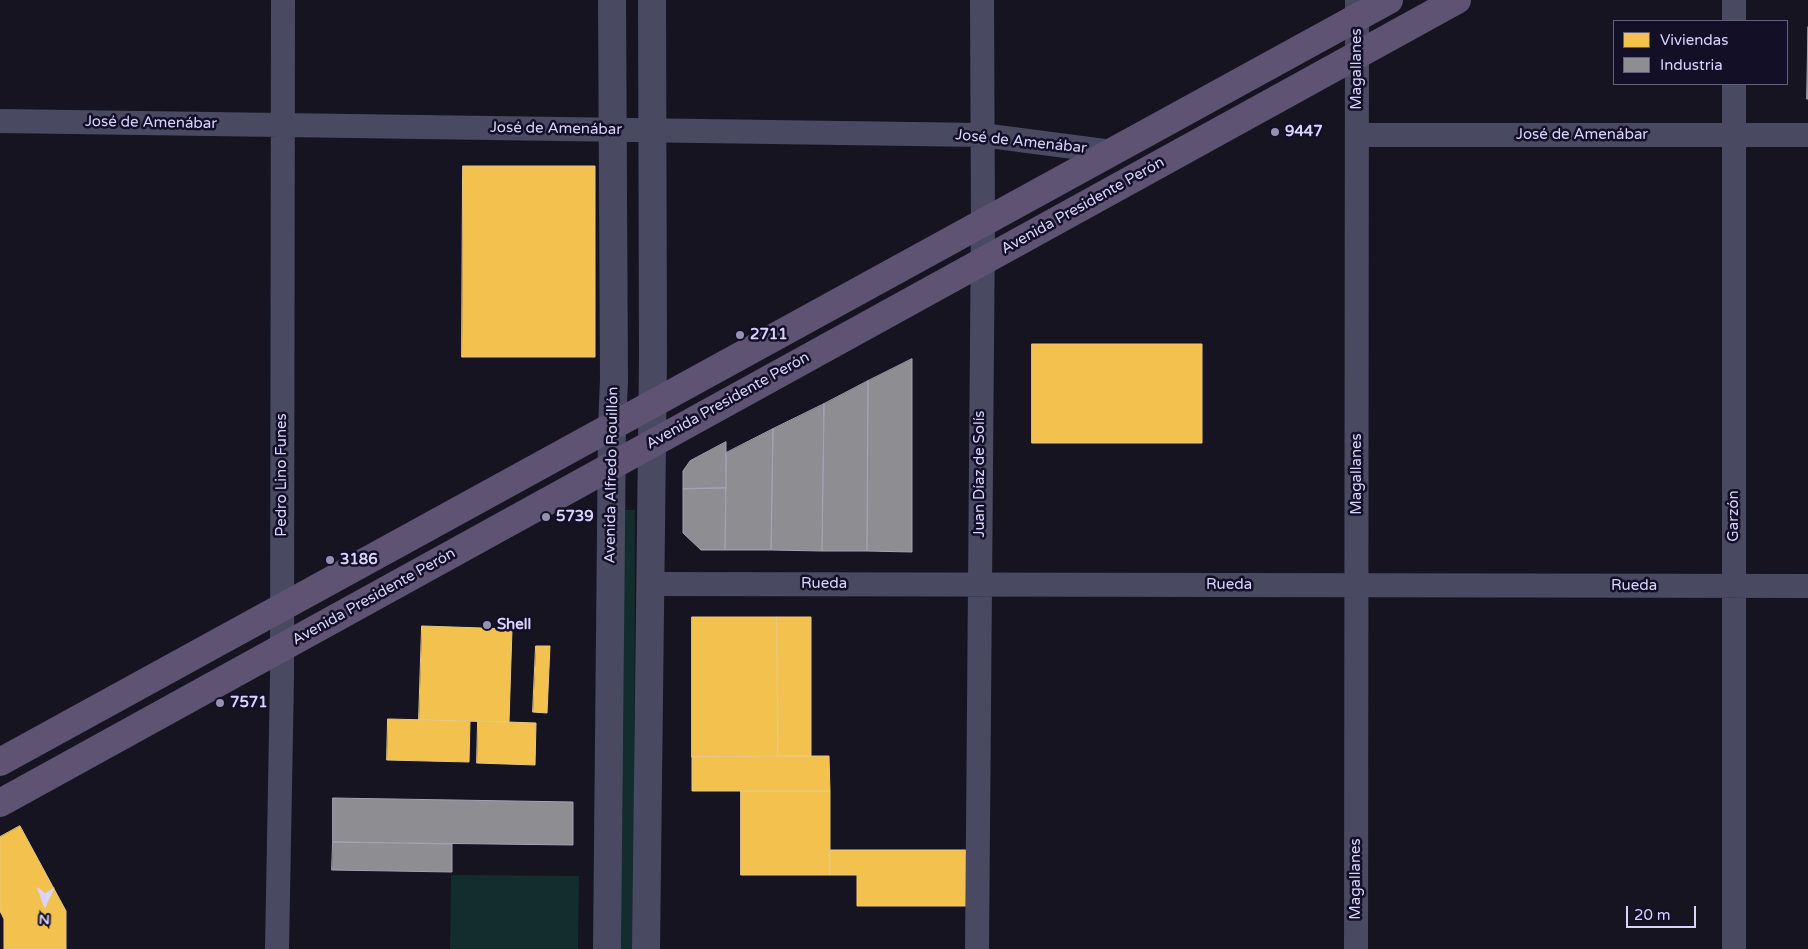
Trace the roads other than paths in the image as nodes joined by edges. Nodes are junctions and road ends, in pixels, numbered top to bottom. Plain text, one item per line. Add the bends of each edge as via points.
1 (283, 0) edge
2 (612, 0) edge
3 (652, 0) edge
4 (982, 0) edge
5 (1389, 0) edge
6 (1457, 0) edge
7 (1734, 0) edge
8 (1357, 9) edge
9 (1734, 20) edge
10 (1356, 55) junction
11 (1734, 85) edge
12 (0, 121) edge
13 (283, 125) junction
14 (612, 130) junction
15 (652, 130) junction
16 (982, 135) junction
17 (1357, 135) junction
18 (1734, 135) junction
19 (1808, 135) edge
20 (1112, 152) junction
21 (982, 223) junction
22 (981, 262) junction
23 (653, 404) junction
24 (612, 427) junction
25 (652, 443) junction
26 (611, 466) junction
27 (651, 584) junction
28 (980, 584) junction
29 (1356, 585) junction
30 (1734, 586) junction
31 (1808, 586) edge
32 (282, 607) junction
33 (282, 647) junction
34 (0, 762) edge
35 (0, 803) edge
36 (277, 949) edge
37 (608, 949) edge
38 (646, 949) edge
39 (977, 949) edge
40 (1356, 949) edge
41 (1734, 949) edge

1 - 13 street, Pedro Lino Funes
2 - 14 street, Avenida Alfredo Rouillón
3 - 15 street
4 - 16 street, Juan Díaz de Solís
5 - 8 main road
6 - 10 main road, Avenida Presidente Perón
7 - 9 street
8 - 10 street, Magallanes
8 - 20 main road
10 - 17 street, Magallanes
10 - 22 main road, Avenida Presidente Perón
11 - 18 street, Garzón
12 - 13 street, José de Amenábar
13 - 14 street, José de Amenábar
13 - 32 street, Pedro Lino Funes
14 - 15 street, José de Amenábar
14 - 24 street, Avenida Alfredo Rouillón
15 - 16 street, José de Amenábar
15 - 23 street
16 - 20 street, José de Amenábar
16 - 21 street, Juan Díaz de Solís
17 - 18 street, José de Amenábar
17 - 29 street, Magallanes
18 - 19 street, José de Amenábar
18 - 30 street, Garzón
20 - 21 main road
21 - 22 street, Juan Díaz de Solís
21 - 23 main road
22 - 25 main road, Avenida Presidente Perón
22 - 28 street, Juan Díaz de Solís
23 - 24 main road
23 - 25 street
24 - 26 street, Avenida Alfredo Rouillón
24 - 32 main road
25 - 26 main road, Avenida Presidente Perón
25 - 27 street
26 - 33 main road, Avenida Presidente Perón
26 - 37 street, Avenida Alfredo Rouillón
27 - 28 street, Rueda
27 - 38 street
28 - 29 street, Rueda
28 - 39 street, Juan Díaz de Solís
29 - 30 street, Rueda
29 - 40 street, Magallanes
30 - 31 street, Rueda
30 - 41 street, Garzón
32 - 33 street, Pedro Lino Funes
32 - 34 main road
33 - 35 main road, Avenida Presidente Perón
33 - 36 street, Pedro Lino Funes

